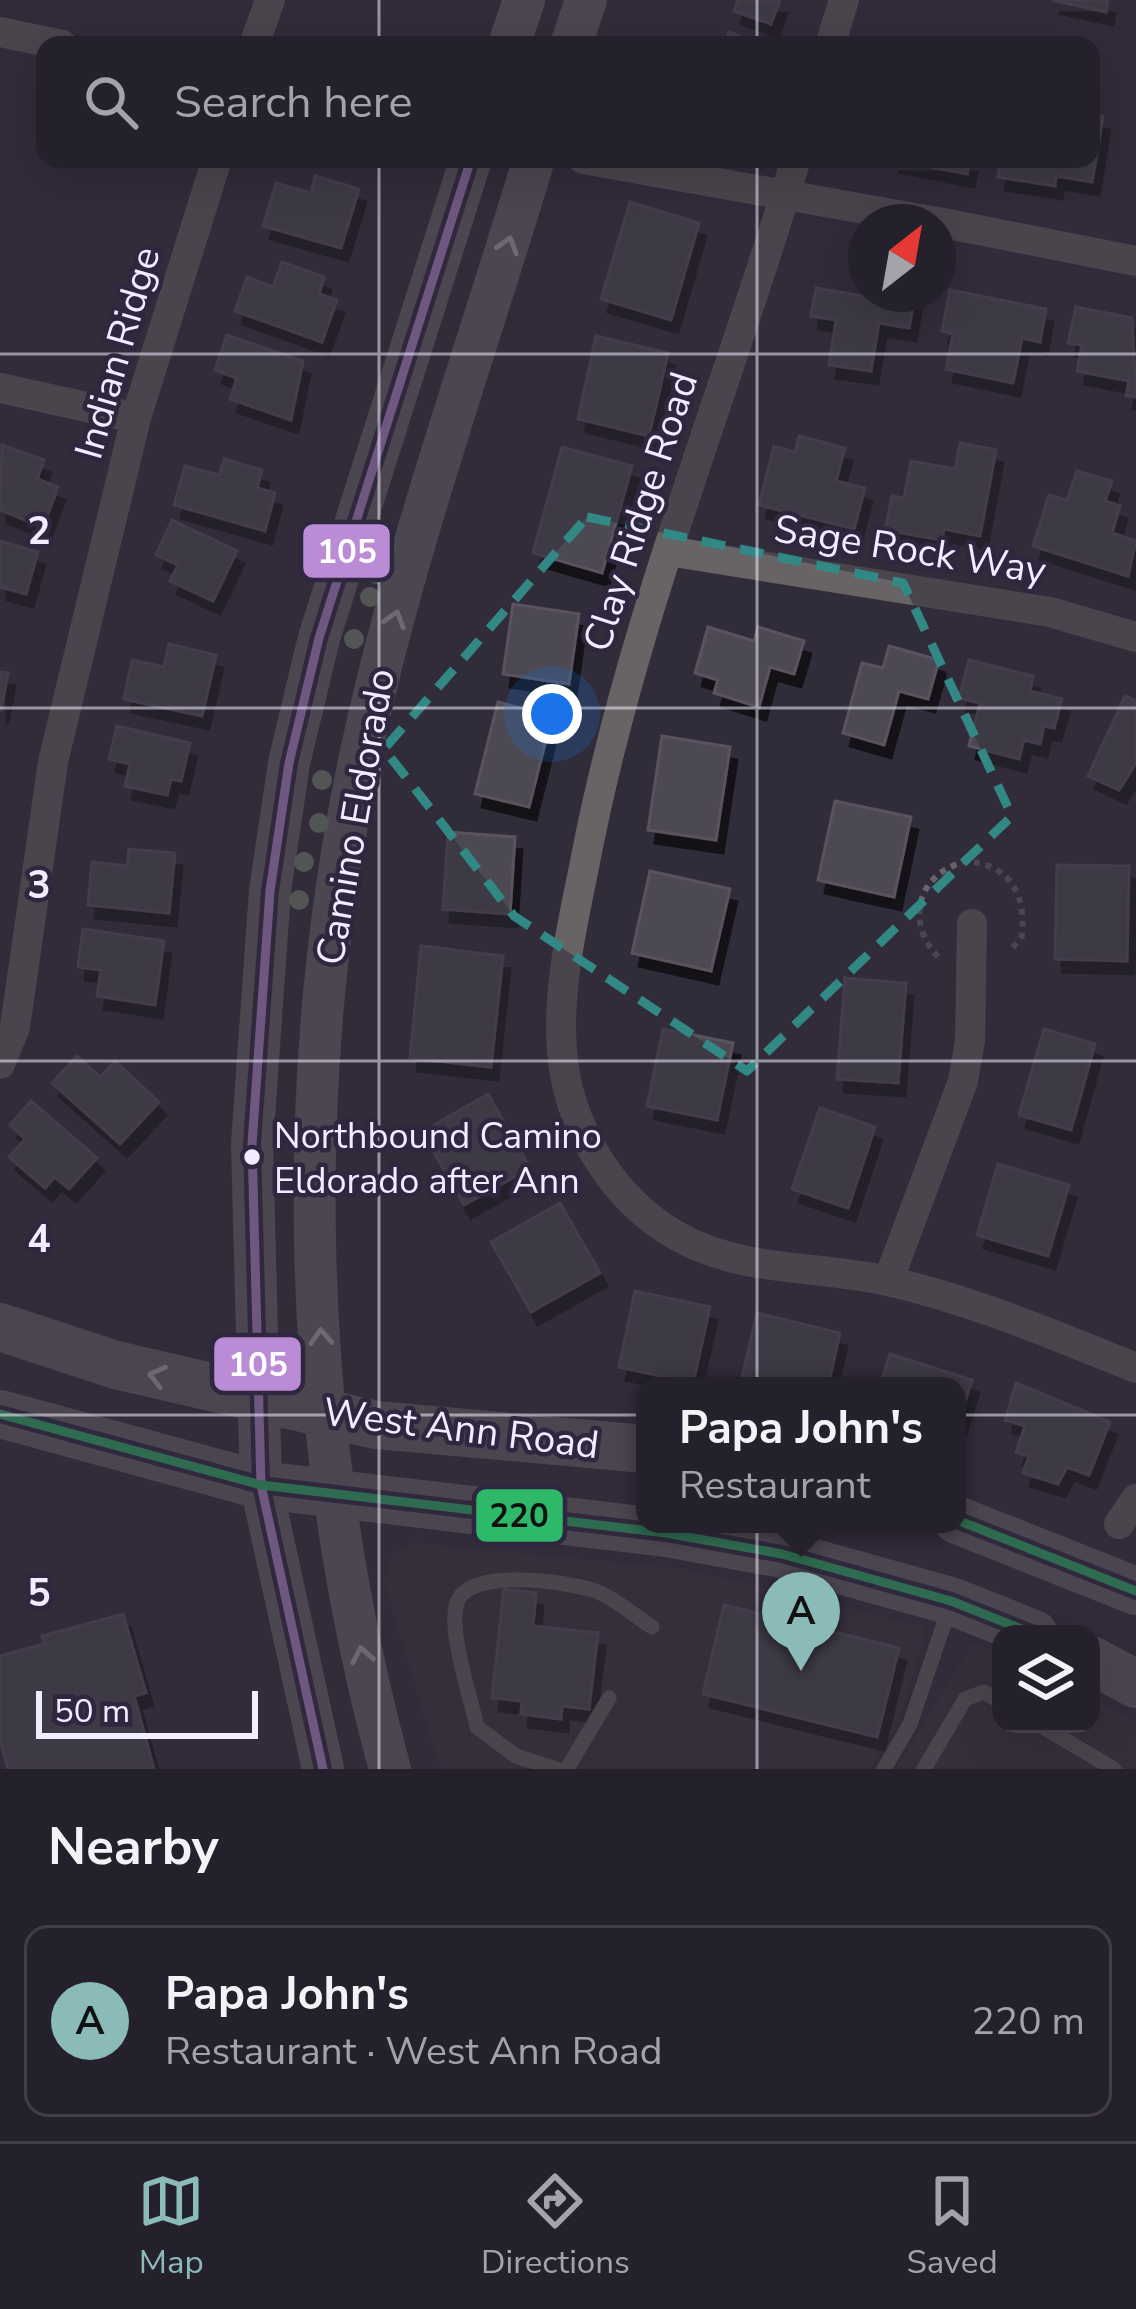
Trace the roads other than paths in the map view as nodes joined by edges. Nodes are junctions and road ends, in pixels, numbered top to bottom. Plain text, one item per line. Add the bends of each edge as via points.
1 (270, 0) edge
2 (524, 0) edge
3 (586, 0) edge
4 (844, 0) edge
5 (0, 32) edge
6 (257, 36) edge
7 (512, 36) edge
8 (574, 36) edge
9 (833, 36) edge
10 (36, 40) edge
11 (214, 168) edge
12 (468, 168) edge
13 (532, 168) edge
14 (629, 168) edge
15 (793, 168) edge
16 (784, 198) junction
17 (848, 208) edge
18 (956, 226) edge
19 (1136, 261) edge
20 (0, 388) edge
21 (136, 418) junction
22 (668, 551) junction
23 (1136, 637) edge
24 (972, 924) dead end
25 (0, 1064) edge
26 (889, 1281) junction
27 (0, 1327) edge
28 (1136, 1368) edge
29 (256, 1401) junction
30 (0, 1414) edge
31 (326, 1415) junction
32 (636, 1448) edge
33 (261, 1485) junction
34 (333, 1496) junction
35 (966, 1524) edge
36 (636, 1533) edge
37 (639, 1533) edge
38 (1136, 1591) edge
39 (951, 1601) junction
40 (1011, 1625) edge
41 (652, 1627) dead end
42 (1100, 1665) edge
43 (1136, 1684) edge
44 (992, 1697) edge
45 (609, 1698) dead end
46 (1053, 1733) edge
47 (886, 1768) edge
48 (323, 1769) edge
49 (390, 1769) edge
50 (556, 1769) edge
51 (567, 1769) edge
52 (925, 1769) edge
53 (1114, 1769) edge

1 - 6 street
2 - 7 main road
3 - 8 main road
4 - 9 street
5 - 10 street
11 - 21 street, Indian Ridge
12 - 29 main road, Camino Eldorado via 349,535 290,763 270,891 252,1144
31 -> 13 main road, Camino Eldorado via 321,1072 346,833 389,641
14 - 16 street
15 - 16 street, Clay Ridge Road
16 - 17 street
16 - 22 street, Clay Ridge Road
18 - 19 street
20 - 21 street
21 - 25 street, Indian Ridge via 53,762 15,1027
22 - 23 street, Sage Rock Way via 1049,612
22 - 26 street, Clay Ridge Road via 599,789 573,925 562,1052 571,1099 608,1174 676,1235 744,1262
24 - 26 street via 963,1081
26 - 28 street, Clay Ridge Road
29 -> 27 main road, West Ann Road
29 - 31 main road, West Ann Road
29 - 33 main road, Camino Eldorado
30 - 33 main road, West Ann Road
31 - 32 main road, West Ann Road
31 - 34 main road, Camino Eldorado
33 - 34 main road, West Ann Road
33 - 48 main road, Camino Eldorado
34 - 36 main road, West Ann Road
49 -> 34 main road, Camino Eldorado
35 - 38 main road
37 - 39 main road, West Ann Road via 833,1565
39 - 40 main road, West Ann Road
39 - 47 lane via 910,1724
41 - 50 lane via 593,1589 499,1579 472,1585 458,1599 454,1623 477,1727 515,1756
42 - 43 main road
44 - 52 lane via 965,1699
45 - 51 lane
46 - 53 lane

